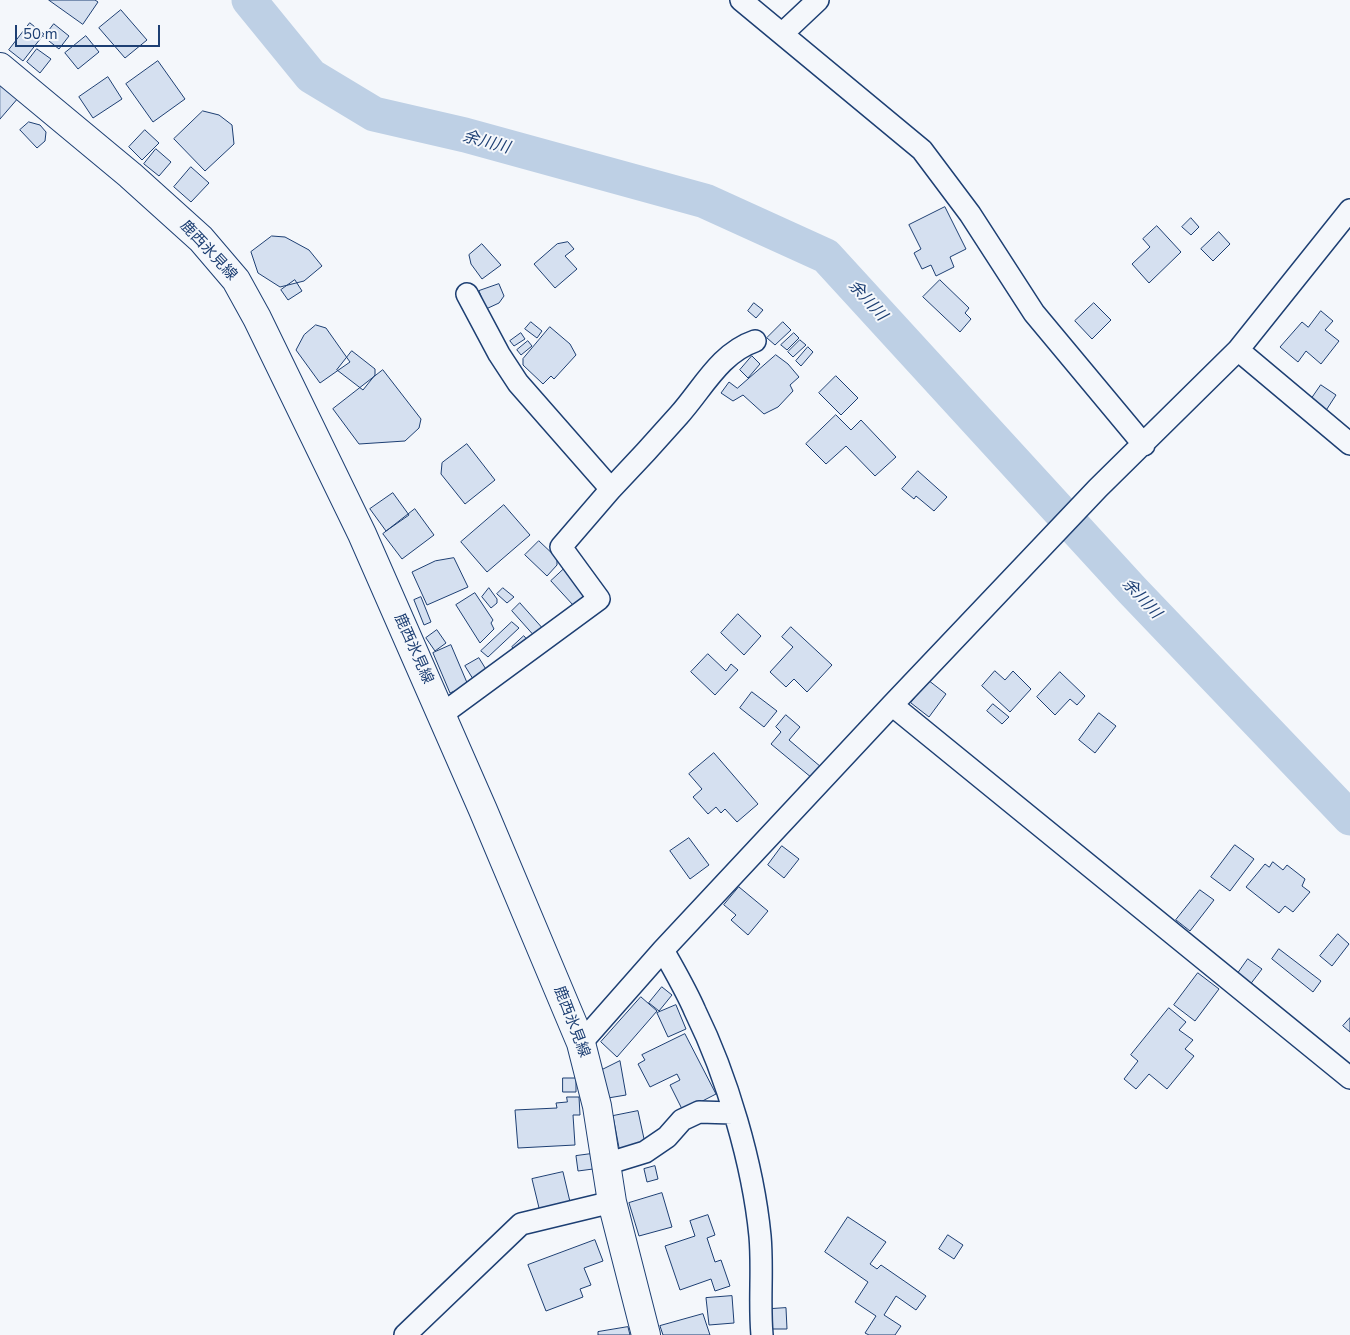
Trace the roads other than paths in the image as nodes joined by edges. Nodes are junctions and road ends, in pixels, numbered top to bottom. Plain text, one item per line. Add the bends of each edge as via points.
1 (741, 0) edge
2 (818, 0) edge
3 (783, 33) junction
4 (0, 67) edge
5 (1350, 210) edge
6 (467, 294) dead end
7 (756, 341) dead end
8 (1238, 350) junction
9 (1350, 444) edge
10 (1144, 445) junction
11 (611, 489) junction
12 (892, 705) junction
13 (442, 715) junction
14 (663, 950) junction
15 (581, 1043) junction
16 (1350, 1078) edge
17 (733, 1113) junction
18 (606, 1164) junction
19 (612, 1202) junction
20 (405, 1335) edge
21 (646, 1335) edge
22 (762, 1335) edge

1 - 3 street
2 - 3 street
3 - 10 street via 922,150 970,214 1034,313
4 - 13 main road, 鹿西氷見線 via 130,175 194,233 236,280 362,534
5 - 8 street
6 - 11 street via 518,383
7 - 11 street via 739,347 720,364 680,414
8 - 9 street
8 - 10 street
10 - 12 street via 1098,488
11 - 13 street via 561,547 599,599
12 - 14 street
12 - 16 street
13 - 15 main road, 鹿西氷見線
14 - 15 street
14 - 17 street via 696,1011
15 - 18 main road, 鹿西氷見線 via 597,1106
17 - 18 street via 699,1112 682,1120 667,1137 645,1152
17 - 22 street via 749,1164 760,1237
18 - 19 main road, 鹿西氷見線
19 - 20 street via 521,1224
19 - 21 main road, 鹿西氷見線

